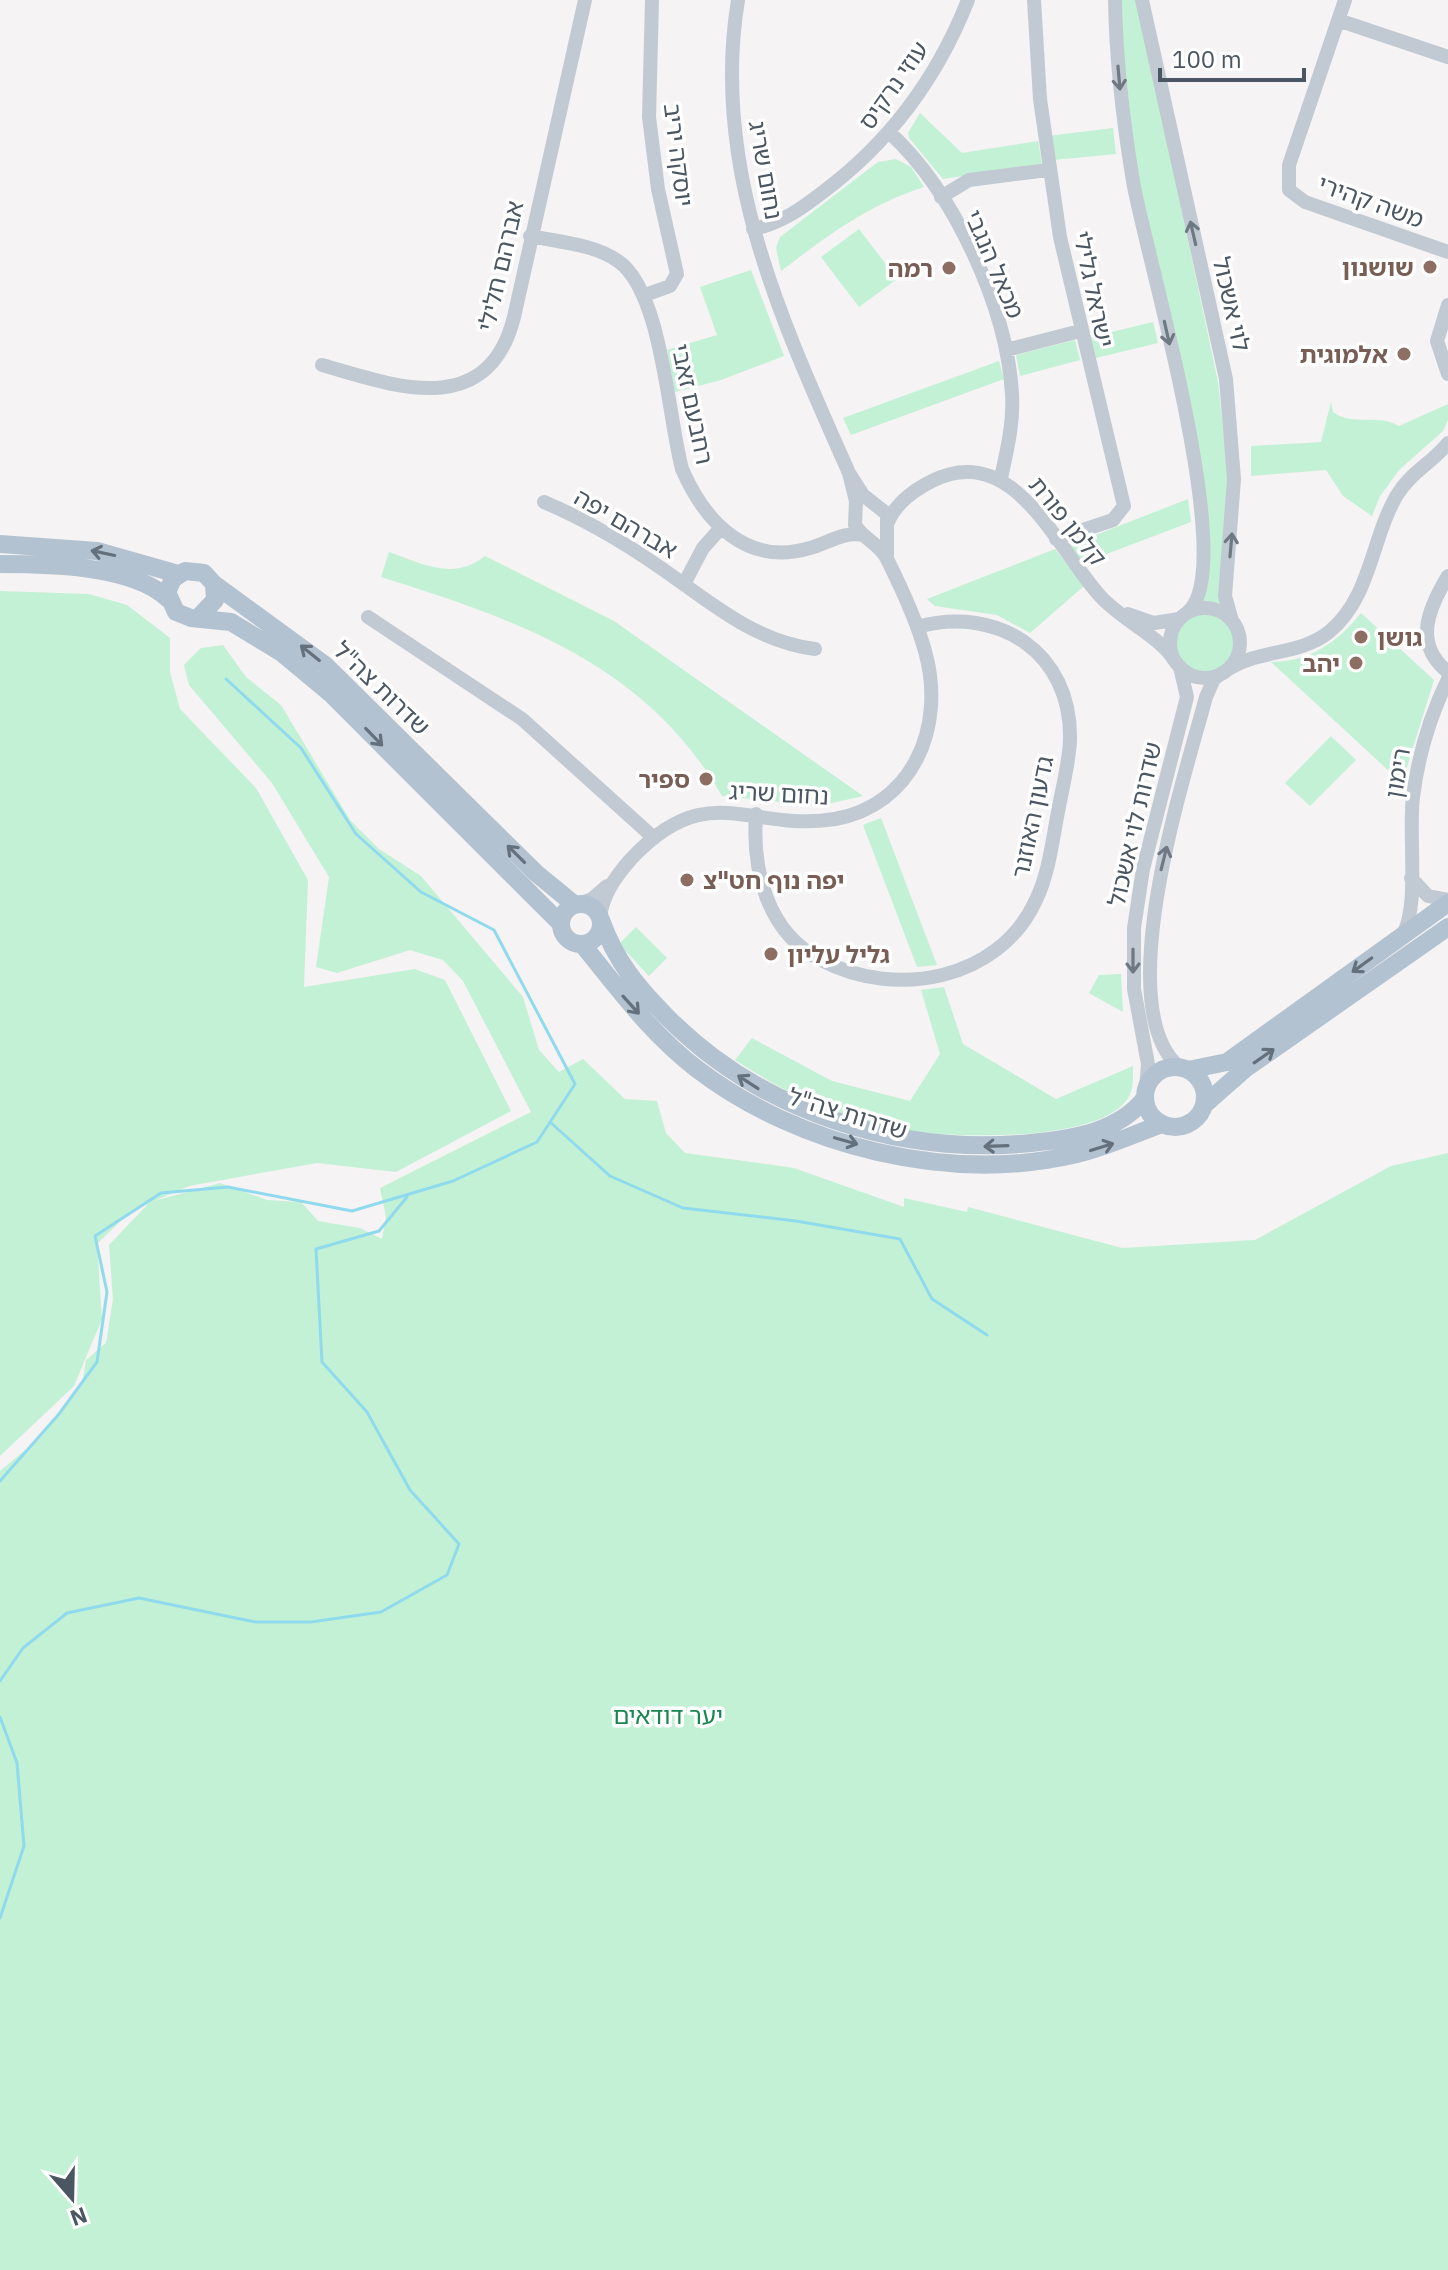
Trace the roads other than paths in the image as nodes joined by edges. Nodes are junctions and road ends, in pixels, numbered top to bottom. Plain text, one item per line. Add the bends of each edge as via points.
1 (585, 0) edge
2 (652, 0) edge
3 (738, 0) edge
4 (968, 0) edge
5 (1034, 0) edge
6 (1115, 0) edge
7 (1142, 0) edge
8 (1345, 0) edge
9 (1338, 20) junction
10 (1448, 57) edge
11 (890, 133) junction
12 (1048, 170) junction
13 (941, 197) junction
14 (753, 229) junction
15 (530, 236) junction
16 (1448, 252) edge
17 (645, 295) junction
18 (1448, 305) edge
19 (1080, 331) junction
20 (1006, 350) junction
21 (322, 365) dead end
22 (1448, 374) edge
23 (1448, 443) edge
24 (1448, 453) edge
25 (1433, 458) junction
26 (849, 473) junction
27 (1001, 478) junction
28 (912, 494) junction
29 (544, 502) dead end
30 (874, 503) junction
31 (854, 515) junction
32 (887, 524) junction
33 (720, 529) junction
34 (866, 536) junction
35 (832, 539) junction
36 (1056, 539) junction
37 (0, 544) edge
38 (887, 557) junction
39 (0, 564) edge
40 (178, 574) junction
41 (1448, 576) edge
42 (214, 584) junction
43 (684, 584) junction
44 (1098, 594) junction
45 (168, 599) junction
46 (1183, 616) junction
47 (199, 617) junction
48 (368, 617) dead end
49 (1235, 626) junction
50 (917, 627) junction
51 (815, 649) dead end
52 (1279, 653) junction
53 (1177, 663) junction
54 (1224, 672) junction
55 (1448, 672) edge
56 (1448, 679) edge
57 (756, 814) junction
58 (654, 838) junction
59 (616, 877) junction
60 (1411, 878) junction
61 (1448, 901) edge
62 (576, 905) junction
63 (601, 919) junction
64 (561, 924) junction
65 (1448, 927) edge
66 (1402, 937) junction
67 (582, 944) junction
68 (1183, 1069) junction
69 (1146, 1093) junction
70 (1204, 1105) junction
71 (1162, 1124) junction

1 - 15 street, אברהם חלילי
2 - 17 street, יוסקה יריב via 649,117 677,274 670,286
3 - 14 street, נחום שריג via 733,108
4 - 11 street, עוזי נרקיס via 932,75
5 - 12 street, ישראל גלילי
6 -> 46 street via 1133,182 1198,481 1202,584 1197,602
49 -> 7 street, לוי אשכול via 1225,596 1234,492 1226,379
8 - 9 street, משה קהירי
9 - 10 street
9 - 16 street, משה קהירי via 1289,165 1289,190 1305,202
11 - 13 street, מכאל הנגבי
11 - 14 street, עוזי נרקיס via 800,209
12 - 13 street via 966,181
12 - 19 street, ישראל גלילי
13 - 20 street, מכאל הנגבי via 979,270
14 - 26 street, נחום שריג via 784,325
15 - 17 street, רחבעם זאבי via 608,255 633,274
15 - 21 street, אברהם חלילי via 510,334 493,361 468,380 438,389 407,389
17 - 33 street, רחבעם זאבי via 682,469
18 - 22 street via 1437,339
19 - 20 street
19 - 36 street, ישראל גלילי via 1124,508 1113,520
20 - 27 street, מכאל הנגבי via 1011,409
23 - 25 street
24 - 25 street
25 - 52 street via 1408,479 1394,500 1364,581 1344,617 1319,639
26 - 30 street, נחום שריג
26 - 31 street, נחום שריג
27 - 28 street, קלמן פורת via 982,471 959,472
27 - 36 street, קלמן פורת
28 - 30 street, קלמן פורת
28 - 32 street, קלמן פורת
29 - 43 street, אברהם יפה
30 - 31 street via 862,505
30 - 32 street via 884,509
31 - 34 street via 856,528
31 - 35 street, רחבעם זאבי
32 - 34 street via 879,534
32 - 38 street, נחום שריג
33 - 35 street, רחבעם זאבי via 745,545 773,553 812,548
33 - 43 street, אברהם יפה
34 - 35 street, רחבעם זאבי
34 - 38 street, נחום שריג
36 - 44 street, קלמן פורת
40 -> 37 main road via 97,551
38 - 50 street, נחום שריג
39 - 45 main road via 92,570 155,588
40 - 42 main road via 198,570
40 - 45 main road via 169,585
41 - 55 street via 1433,607 1426,641 1432,657
42 - 47 main road via 212,608
62 -> 42 main road, שדרות צה"ל via 536,873 325,665
43 - 51 street, אברהם יפה via 746,627
44 - 46 street, קלמן פורת via 1145,622 1163,624
44 - 53 street, קלמן פורת via 1131,625 1163,644
45 - 47 main road via 176,612
46 - 49 street via 1215,609
46 - 53 street via 1170,638
47 -> 64 main road, שדרות צה"ל via 243,627 314,678
48 - 58 street via 522,719
49 - 52 street via 1254,647
49 - 54 street via 1239,652
50 - 57 street, נחום שריג via 930,670 931,713 919,757 903,783 881,802 834,819 797,821
50 - 57 street, גדעון האוזנר via 964,619 1010,632 1046,664 1063,699 1070,740 1049,863 1017,931 978,962 947,974 897,980 840,970 796,942 772,909 753,845
52 - 54 street
53 - 54 street via 1200,677
53 -> 69 street, שדרות לוי אשכול via 1187,697 1143,869 1134,928 1134,989 1148,1064
68 -> 54 street, שדרות לוי אשכול via 1164,1052 1154,1019 1153,921 1206,697
56 - 60 street, רימון via 1413,797
57 - 58 street, נחום שריג via 704,814
58 - 59 street, נחום שריג
59 - 62 street, נחום שריג via 596,897
59 - 63 street, נחום שריג via 603,900
60 - 61 street via 1428,896
60 - 66 street, רימון via 1410,917
61 - 66 main road
62 - 63 main road via 593,907
62 - 64 main road
63 - 67 main road via 598,935
69 -> 63 main road, שדרות צה"ל via 1125,1119 1096,1131 1006,1146 936,1143 851,1125 775,1098 707,1054 630,980
64 - 67 main road via 568,938
70 -> 65 main road via 1245,1069
66 -> 68 main road via 1227,1062
67 -> 71 main road, שדרות צה"ל via 636,1011 696,1068 767,1114 845,1142 919,1159 1007,1164 1075,1155
68 - 69 main road via 1157,1074
68 - 70 main road via 1203,1087
69 - 71 main road via 1149,1111
70 - 71 main road via 1185,1125

